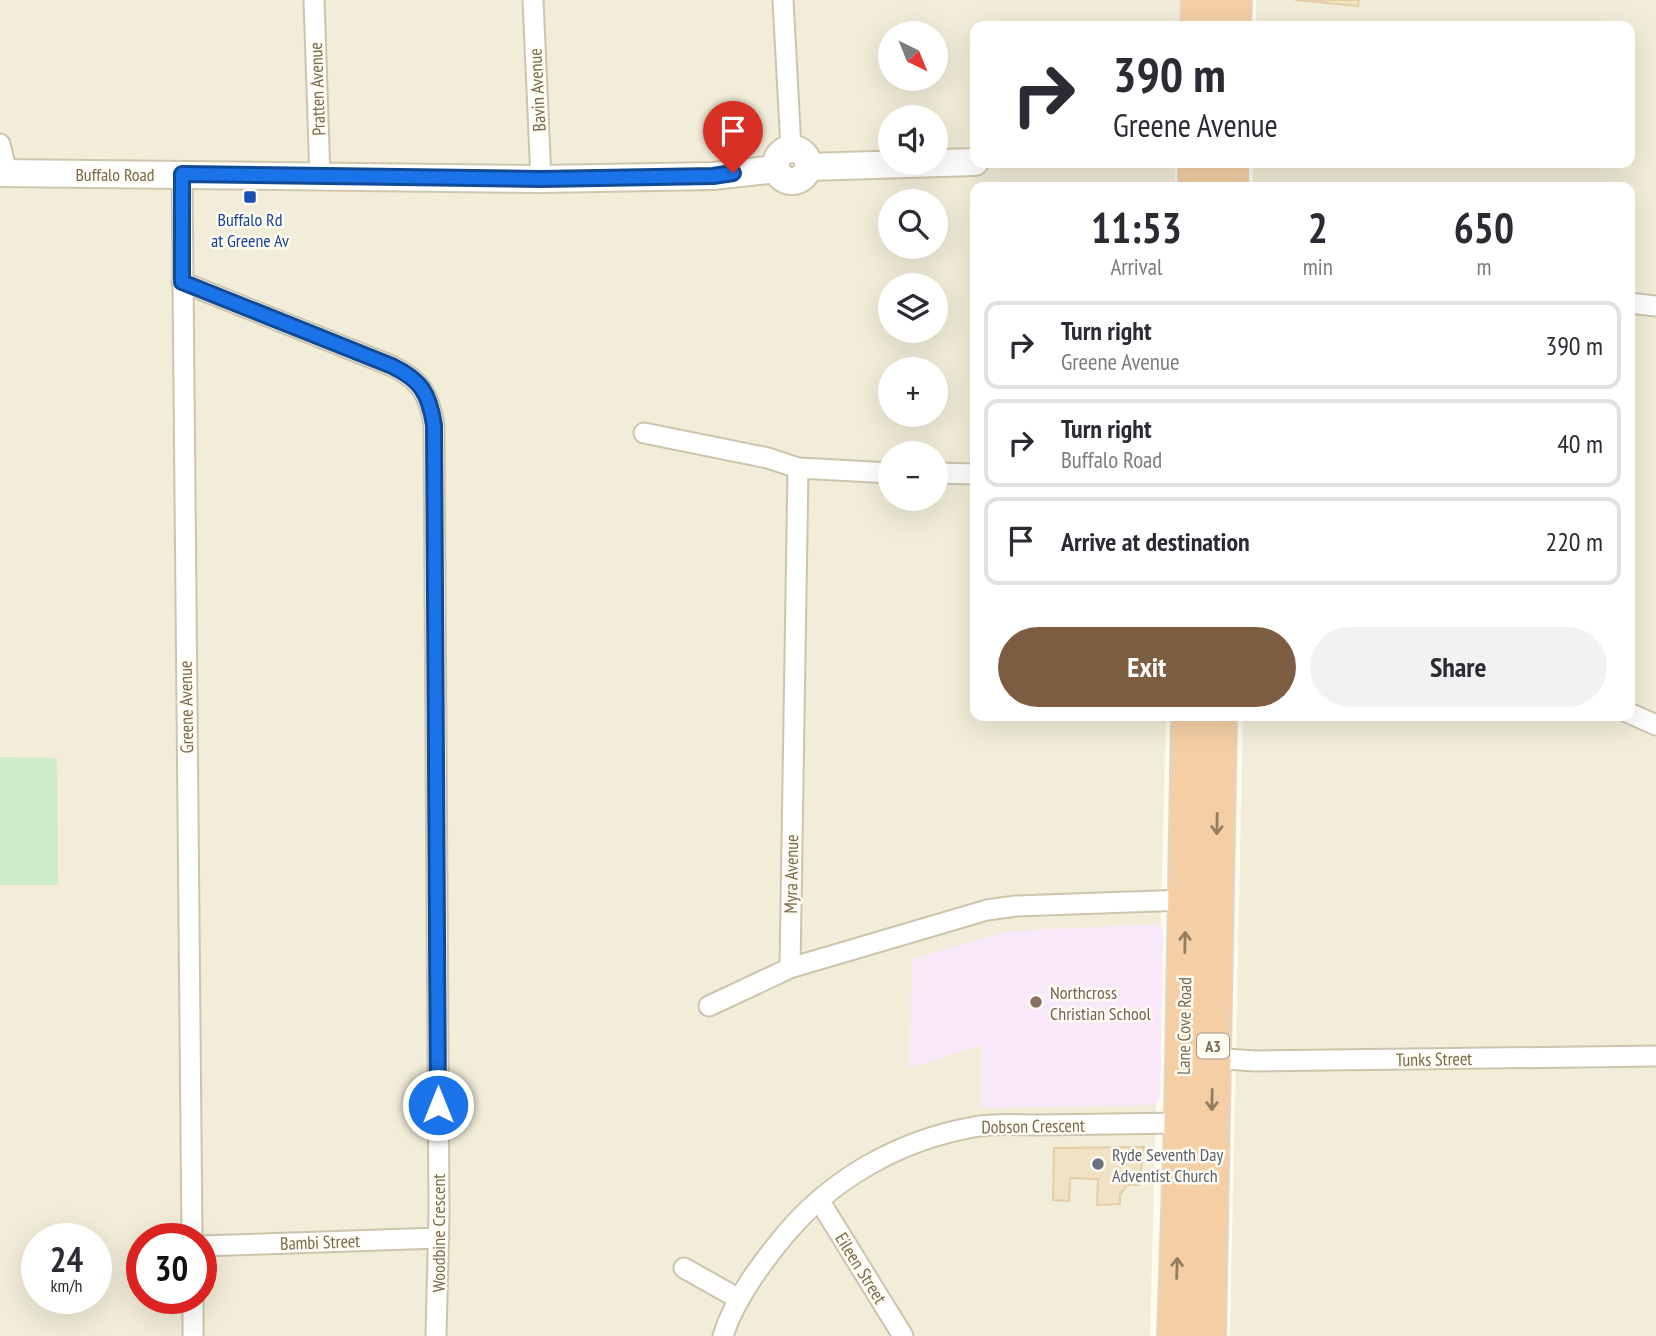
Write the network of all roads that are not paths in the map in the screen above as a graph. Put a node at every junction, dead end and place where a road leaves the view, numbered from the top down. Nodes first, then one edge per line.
1 (314, 0) edge
2 (533, 0) edge
3 (783, 0) edge
4 (1199, 0) edge
5 (1234, 0) edge
6 (1199, 21) edge
7 (1233, 21) edge
8 (0, 144) edge
9 (792, 162) junction
10 (970, 162) edge
11 (4, 173) edge
12 (182, 174) junction
13 (320, 178) junction
14 (541, 179) junction
15 (182, 282) junction
16 (1635, 304) edge
17 (1656, 306) edge
18 (644, 433) dead end
19 (798, 468) junction
20 (878, 472) edge
21 (948, 474) edge
22 (970, 474) edge
23 (1635, 716) edge
24 (1189, 721) edge
25 (1219, 721) edge
26 (1656, 725) edge
27 (1186, 900) junction
28 (790, 968) junction
29 (709, 1006) dead end
30 (1656, 1056) edge
31 (1212, 1058) junction
32 (1182, 1123) junction
33 (819, 1200) junction
34 (192, 1223) edge
35 (439, 1238) junction
36 (217, 1245) edge
37 (684, 1268) dead end
38 (739, 1299) junction
39 (193, 1314) edge
40 (193, 1336) edge
41 (436, 1336) edge
42 (723, 1336) edge
43 (903, 1336) edge
44 (1175, 1336) edge
45 (1208, 1336) edge

1 - 13 street, Pratten Avenue
2 - 14 street, Bavin Avenue
3 - 9 street
4 - 6 highway
5 - 7 highway
8 - 11 street
9 - 10 street, Buffalo Road
9 - 14 street, Buffalo Road
11 - 12 street, Buffalo Road
12 - 13 street, Buffalo Road
12 - 15 street, Greene Avenue
13 - 14 street, Buffalo Road
15 - 34 street, Greene Avenue
15 - 35 street, Woodbine Crescent
16 - 17 street
18 - 19 street
19 - 20 street
19 - 28 street, Myra Avenue
21 - 22 street
23 - 26 street
24 - 27 highway, Lane Cove Road / A3
25 -> 31 highway, Lane Cove Road / A3
27 - 28 street
32 -> 27 highway, Lane Cove Road / A3
28 - 29 street
30 - 31 street, Tunks Street
31 -> 45 highway, Lane Cove Road / A3
32 - 33 street, Dobson Crescent
44 -> 32 highway, Lane Cove Road / A3
33 - 38 street, Dobson Crescent
33 - 43 street, Eileen Street
35 - 36 street, Bambi Street
35 - 41 street, Woodbine Crescent
37 - 38 street
38 - 42 street, Dobson Crescent
39 - 40 street

